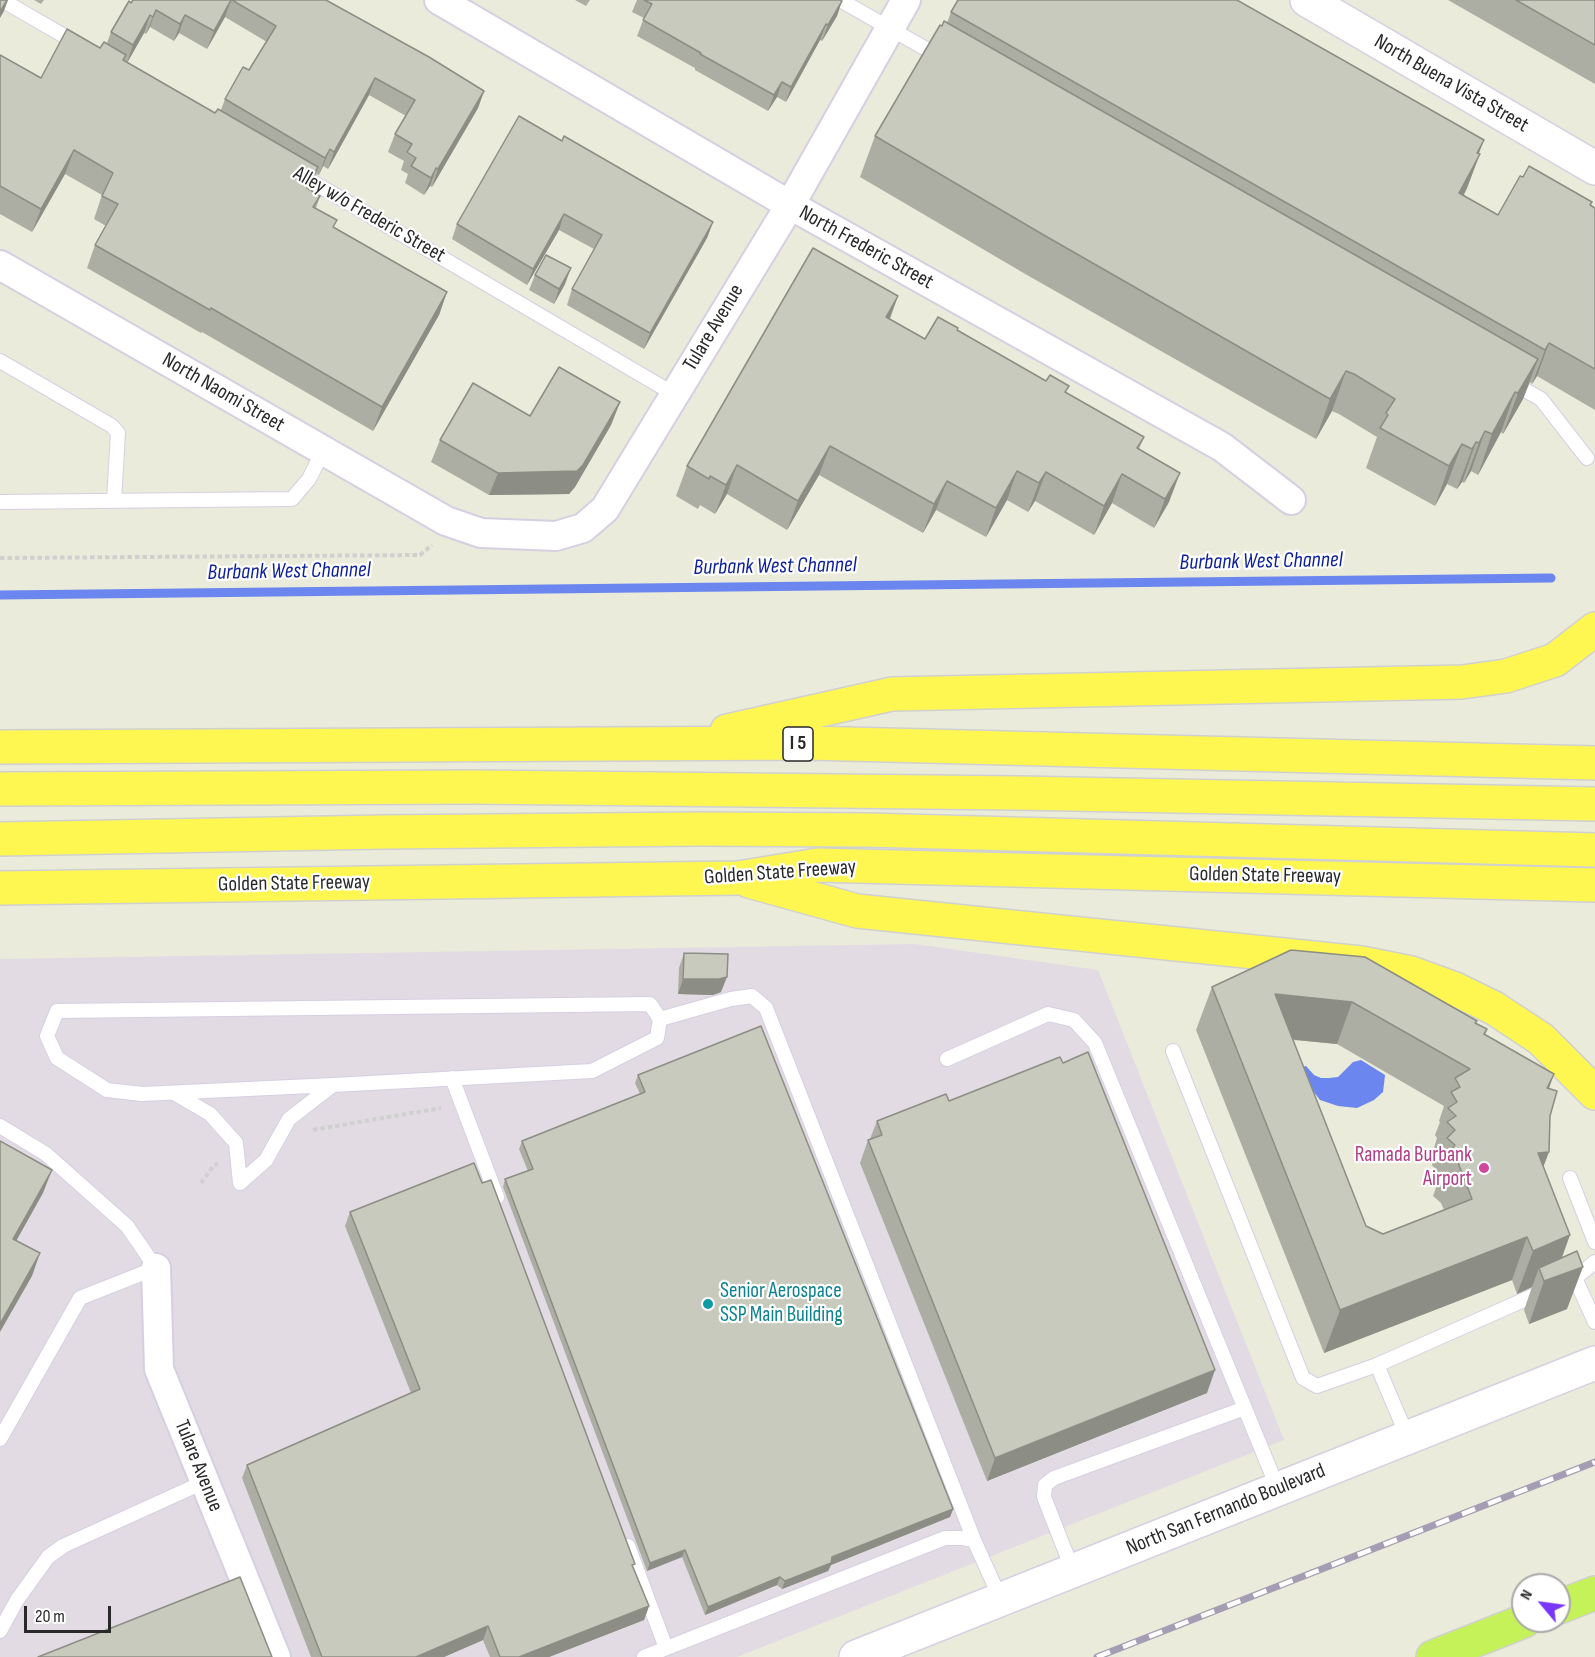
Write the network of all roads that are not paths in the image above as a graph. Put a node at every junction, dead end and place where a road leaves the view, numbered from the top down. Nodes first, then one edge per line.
1 (2, 0) edge
2 (439, 0) edge
3 (840, 0) edge
4 (906, 0) edge
5 (1307, 0) edge
6 (890, 29) junction
7 (84, 48) edge
8 (951, 64) edge
9 (1595, 168) edge
10 (291, 170) edge
11 (790, 205) junction
12 (0, 265) edge
13 (0, 361) edge
14 (1500, 376) edge
15 (674, 394) junction
16 (323, 451) junction
17 (1587, 458) dead end
18 (1291, 500) dead end
19 (114, 501) junction
20 (0, 502) edge
21 (446, 521) joint
22 (1595, 629) edge
23 (660, 745) junction
24 (0, 747) edge
25 (1595, 763) edge
26 (0, 789) edge
27 (1595, 804) edge
28 (0, 839) edge
29 (1595, 850) edge
30 (738, 878) junction
31 (1595, 885) edge
32 (0, 888) edge
33 (660, 1019) junction
34 (1173, 1051) dead end
35 (947, 1059) dead end
36 (452, 1078) junction
37 (333, 1086) junction
38 (174, 1093) junction
39 (1595, 1094) edge
40 (0, 1126) edge
41 (1570, 1178) dead end
42 (500, 1205) edge
43 (1595, 1242) edge
44 (1595, 1262) edge
45 (156, 1268) junction
46 (1564, 1282) junction
47 (1595, 1322) edge
48 (1595, 1363) edge
49 (1377, 1365) junction
50 (1245, 1408) junction
51 (1408, 1438) junction
52 (0, 1439) edge
53 (204, 1482) junction
54 (1278, 1489) junction
55 (621, 1528) edge
56 (974, 1540) junction
57 (1073, 1571) junction
58 (1595, 1593) edge
59 (1001, 1599) junction
60 (1571, 1602) edge
61 (1511, 1626) edge
62 (0, 1631) edge
63 (666, 1648) junction
64 (276, 1657) edge
65 (644, 1657) edge
66 (856, 1657) edge
67 (1433, 1657) edge

1 - 7 lane
2 - 11 street, North Frederic Street
3 - 6 lane
4 - 6 street, Tulare Avenue
5 - 9 street, North Buena Vista Street
6 - 8 lane
6 - 11 street, Tulare Avenue
10 - 15 lane, Alley w/o Frederic Street
11 - 15 street, Tulare Avenue
11 - 18 street, North Frederic Street
12 - 16 street, North Naomi Street
13 - 19 lane
14 - 17 lane
15 - 21 street, Tulare Avenue
16 - 19 lane
16 - 21 street, North Naomi Street
19 - 20 lane
22 - 23 highway
23 - 24 highway, I 5
23 - 25 highway, I 5
26 - 27 highway
28 - 29 highway
30 - 31 highway, Golden State Freeway
30 - 32 highway, Golden State Freeway
30 - 39 highway
33 - 36 lane
33 - 38 lane
33 - 56 lane
34 - 49 lane
35 - 50 lane
36 - 37 lane
36 - 42 lane
37 - 38 lane
37 - 38 lane
40 - 45 lane
41 - 43 lane
44 - 46 lane
45 - 52 lane
45 - 53 street, Tulare Avenue
46 - 47 lane
46 - 49 lane
48 - 51 street, North San Fernando Boulevard
49 - 51 lane
50 - 54 lane
50 - 57 lane
51 - 54 street, North San Fernando Boulevard
53 - 62 lane
53 - 64 street, Tulare Avenue
54 - 57 street, North San Fernando Boulevard
55 - 63 lane
56 - 59 lane
56 - 63 lane
57 - 59 street, North San Fernando Boulevard
58 - 60 main road
59 - 66 street, North San Fernando Boulevard
61 - 67 main road
63 - 65 lane

